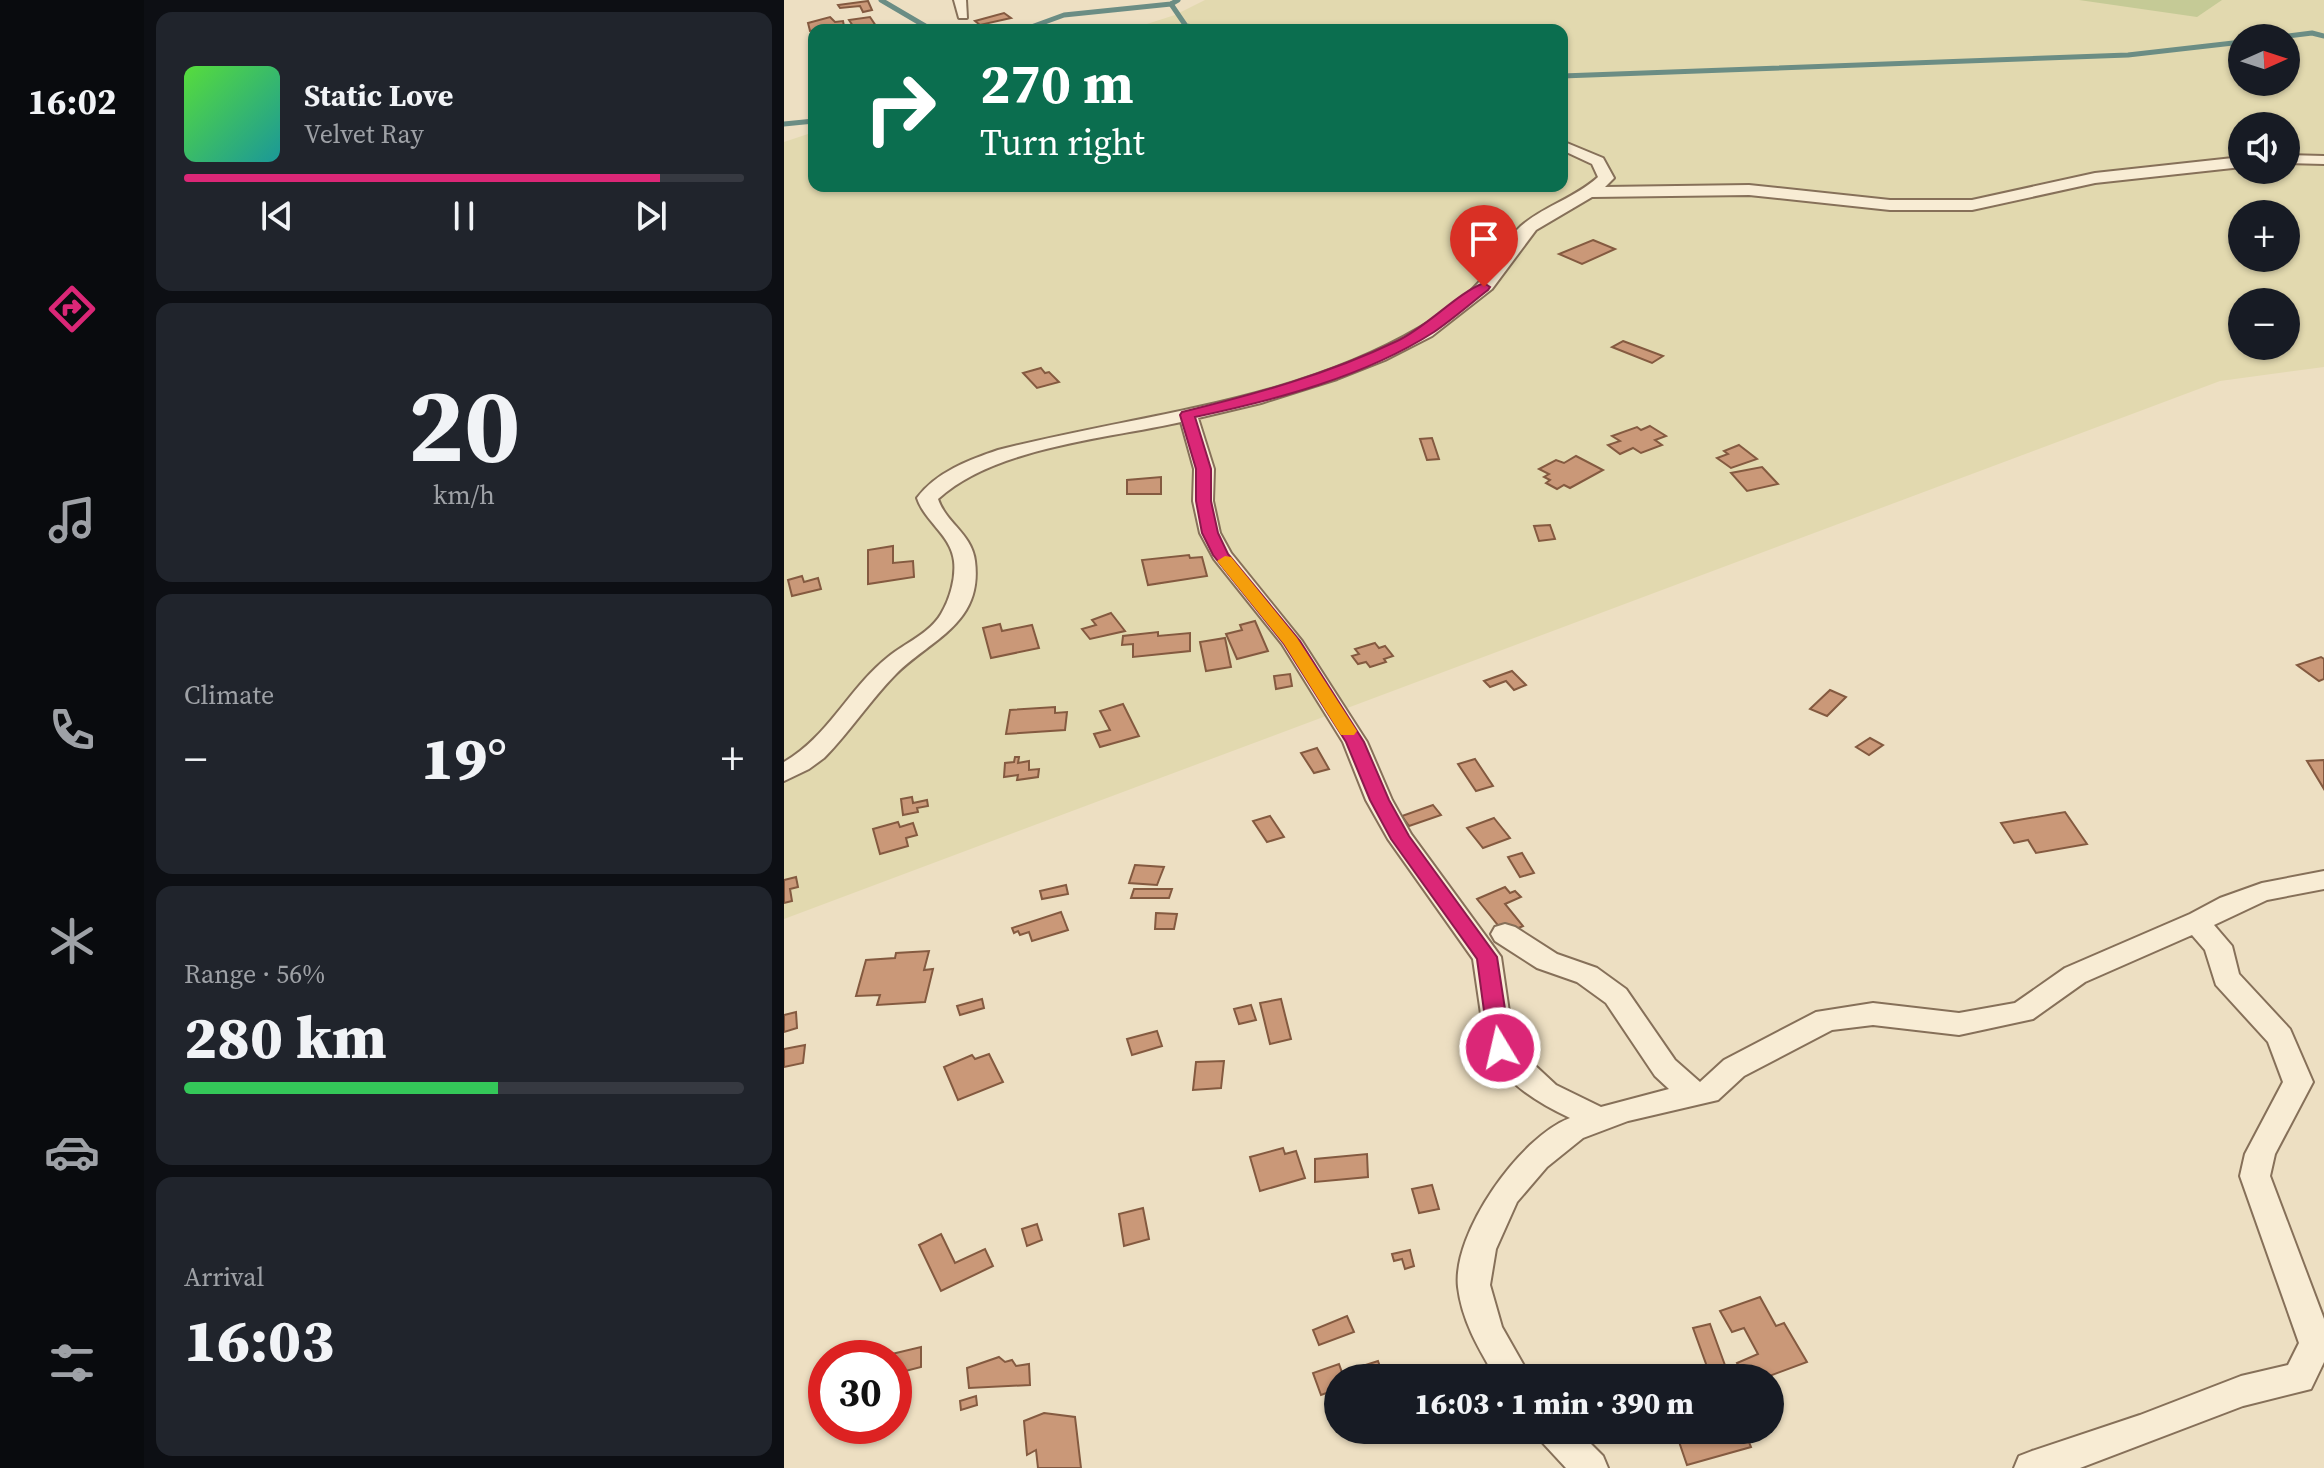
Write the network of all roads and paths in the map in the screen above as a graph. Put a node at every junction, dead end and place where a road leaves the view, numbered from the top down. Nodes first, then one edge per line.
1 (960, 0) edge
2 (963, 15) dead end
3 (1568, 148) edge
4 (2300, 159) edge
5 (2324, 160) edge
6 (2228, 164) edge
7 (1592, 192) junction
8 (1187, 415) junction
9 (784, 773) edge
10 (2324, 880) edge
11 (2196, 923) junction
12 (1505, 934) dead end
13 (1695, 1095) junction
14 (1598, 1119) junction
15 (1506, 1364) edge
16 (1567, 1444) edge
17 (1590, 1468) edge
18 (2032, 1468) edge

1 - 2 street
3 - 7 street
4 - 5 street
6 - 7 street
7 - 8 street
8 - 9 street
8 - 14 street
10 - 11 street
11 - 13 street
11 - 18 street
12 - 13 street
13 - 14 street
14 - 15 street
16 - 17 street

